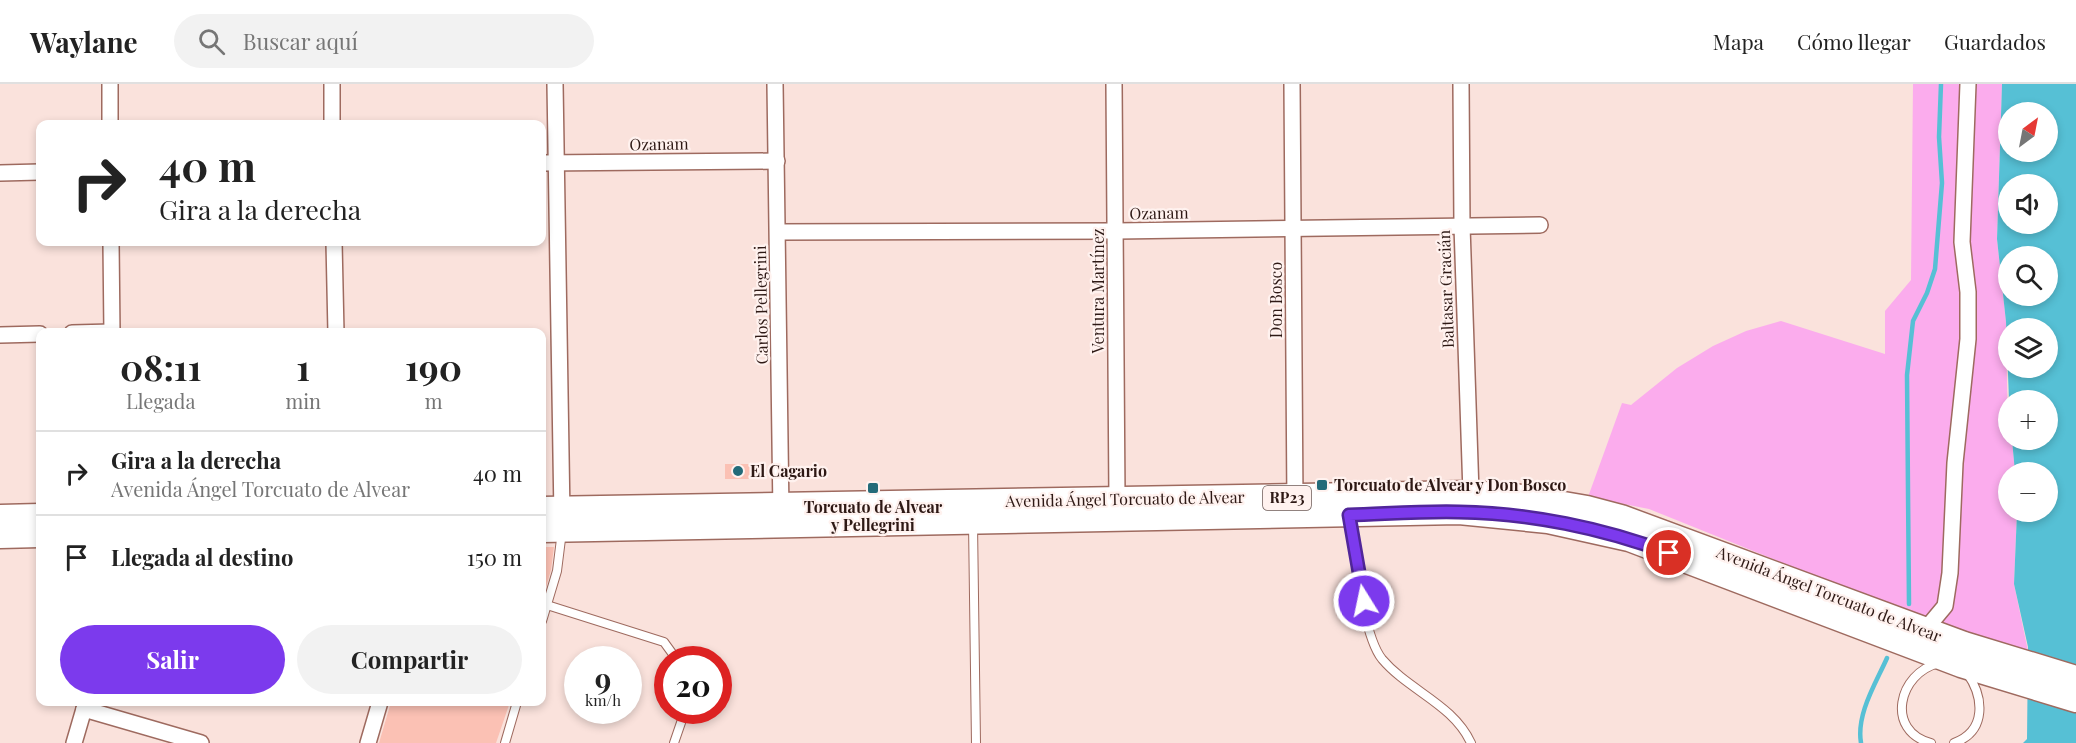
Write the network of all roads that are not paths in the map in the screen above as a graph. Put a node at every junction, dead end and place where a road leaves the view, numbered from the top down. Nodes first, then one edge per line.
1 (110, 84) edge
2 (332, 84) edge
3 (555, 84) edge
4 (776, 84) edge
5 (1114, 84) edge
6 (1292, 84) edge
7 (1461, 84) edge
8 (1968, 84) edge
9 (110, 120) edge
10 (332, 120) edge
11 (777, 161) junction
12 (548, 163) edge
13 (36, 172) edge
14 (0, 173) edge
15 (1540, 225) dead end
16 (1462, 226) junction
17 (1294, 228) junction
18 (1117, 231) junction
19 (778, 232) junction
20 (111, 246) edge
21 (334, 246) edge
22 (112, 328) edge
23 (336, 328) edge
24 (36, 334) edge
25 (0, 335) edge
26 (1471, 493) junction
27 (1117, 499) junction
28 (1295, 507) junction
29 (781, 514) junction
30 (1349, 515) junction
31 (36, 516) edge
32 (0, 517) edge
33 (552, 519) edge
34 (973, 522) junction
35 (36, 535) edge
36 (0, 536) edge
37 (547, 605) junction
38 (546, 608) edge
39 (1925, 630) junction
40 (667, 646) edge
41 (1955, 663) junction
42 (2006, 668) junction
43 (2076, 678) edge
44 (2076, 700) edge
45 (86, 706) edge
46 (89, 706) edge
47 (379, 706) edge
48 (516, 706) edge
49 (681, 724) edge
50 (74, 743) edge
51 (201, 743) edge
52 (368, 743) edge
53 (505, 743) edge
54 (674, 743) edge
55 (976, 743) edge
56 (1472, 743) edge
57 (1931, 743) edge
58 (1954, 743) edge

1 - 9 street
2 - 10 street
3 - 12 street
4 - 11 street, Carlos Pellegrini
5 - 18 street, Ventura Martínez
6 - 17 street, Don Bosco
7 - 16 street, Baltasar Gracián
8 - 39 street
11 - 12 street, Ozanam
11 - 19 street, Carlos Pellegrini
12 - 33 street
13 - 14 street
15 - 16 street, Ozanam
16 - 17 street, Ozanam
16 - 26 street, Baltasar Gracián
17 - 18 street, Ozanam
17 - 28 street, Don Bosco
18 - 19 street, Ozanam
18 - 27 street, Ventura Martínez
19 - 29 street, Carlos Pellegrini
20 - 22 street
21 - 23 street
24 - 25 street
26 - 28 main road, Avenida Ángel Torcuato de Alvear / RP23
26 - 39 main road, Avenida Ángel Torcuato de Alvear / RP23
27 - 28 main road, Avenida Ángel Torcuato de Alvear / RP23
27 - 29 main road, Avenida Ángel Torcuato de Alvear / RP23
28 - 30 main road, Avenida Ángel Torcuato de Alvear / RP23
28 - 34 main road, Avenida Ángel Torcuato de Alvear / RP23
29 - 33 main road, Avenida Ángel Torcuato de Alvear / RP23
29 - 34 main road, Avenida Ángel Torcuato de Alvear / RP23
30 - 41 main road, Avenida Ángel Torcuato de Alvear / RP23
30 - 56 lane
31 - 32 main road
33 - 37 lane
34 - 55 lane
35 - 36 main road
37 - 38 lane
37 - 40 lane
39 - 42 main road, Avenida Ángel Torcuato de Alvear / RP23
41 - 42 main road, Avenida Ángel Torcuato de Alvear / RP23
41 - 57 lane
41 - 58 lane
42 - 43 main road, RP23
42 - 44 main road, RP23
45 - 50 street
46 - 51 street
47 - 52 street
48 - 53 lane
49 - 54 lane

